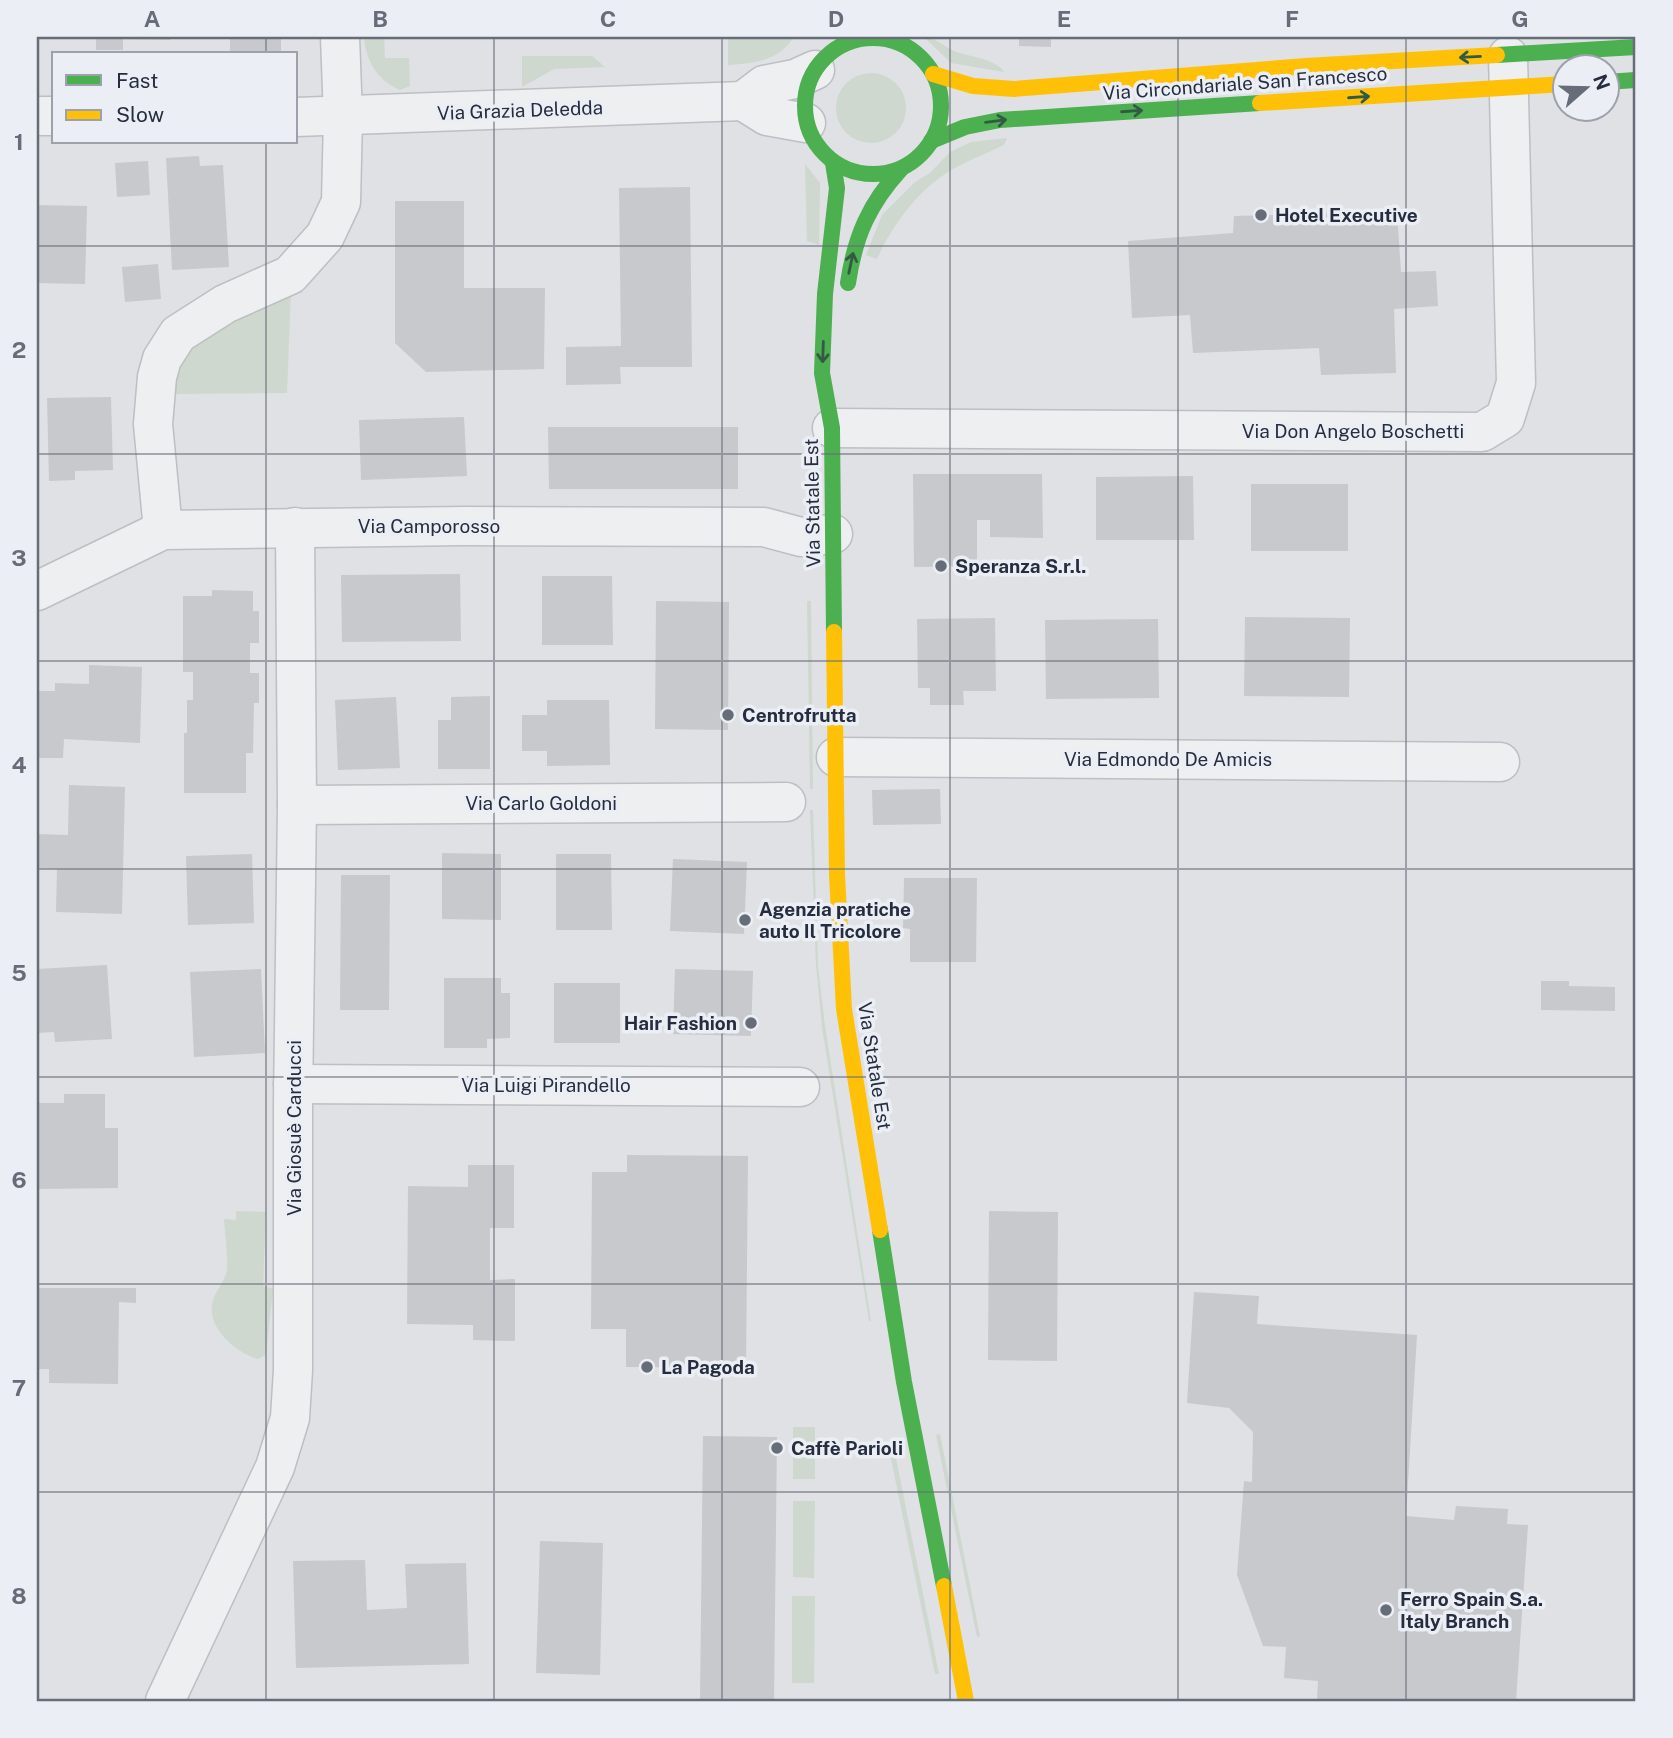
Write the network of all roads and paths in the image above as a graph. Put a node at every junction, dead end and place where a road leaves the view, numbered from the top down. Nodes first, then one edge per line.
1 (340, 37) edge
2 (893, 39) edge
3 (1636, 47) edge
4 (827, 52) edge
5 (1508, 71) junction
6 (933, 74) junction
7 (1550, 81) edge
8 (743, 101) junction
9 (298, 117) edge
10 (343, 117) junction
11 (806, 122) junction
12 (932, 141) junction
13 (834, 163) junction
14 (901, 169) junction
15 (846, 297) dead end
16 (840, 387) dead end
17 (832, 428) junction
18 (295, 527) junction
19 (163, 530) junction
20 (833, 534) junction
21 (37, 591) edge
22 (836, 757) junction
23 (1500, 762) dead end
24 (786, 802) dead end
25 (297, 805) junction
26 (293, 1084) junction
27 (800, 1087) dead end
28 (165, 1701) edge
29 (966, 1701) edge

1 - 10 street
2 - 4 street
2 - 6 street
3 - 5 street, Via Circondariale San Francesco
4 - 8 street, Via Grazia Deledda
4 - 11 street
5 -> 6 street, Via Circondariale San Francesco
5 - 7 street, Via Circondariale San Francesco
12 -> 5 street, Via Circondariale San Francesco
5 - 17 street, Via Don Angelo Boschetti
6 - 12 street
8 - 10 street, Via Grazia Deledda
8 - 11 street
9 - 10 street, Via Grazia Deledda
10 - 19 street
11 - 13 street
12 - 14 street
13 - 14 street
13 -> 17 street, Via Statale Est
15 -> 14 street
16 - 17 street, Via Statale Est
17 - 20 street, Via Statale Est
18 - 19 street, Via Camporosso
18 - 20 street, Via Camporosso
18 - 25 street, Via Giosuè Carducci
19 - 21 street, Via Camporosso
20 - 22 street, Via Statale Est
22 - 23 street, Via Edmondo De Amicis
22 - 29 street, Via Statale Est
24 - 25 street, Via Carlo Goldoni
25 - 26 street, Via Giosuè Carducci
26 - 27 street, Via Luigi Pirandello
26 - 28 street, Via Giosuè Carducci

